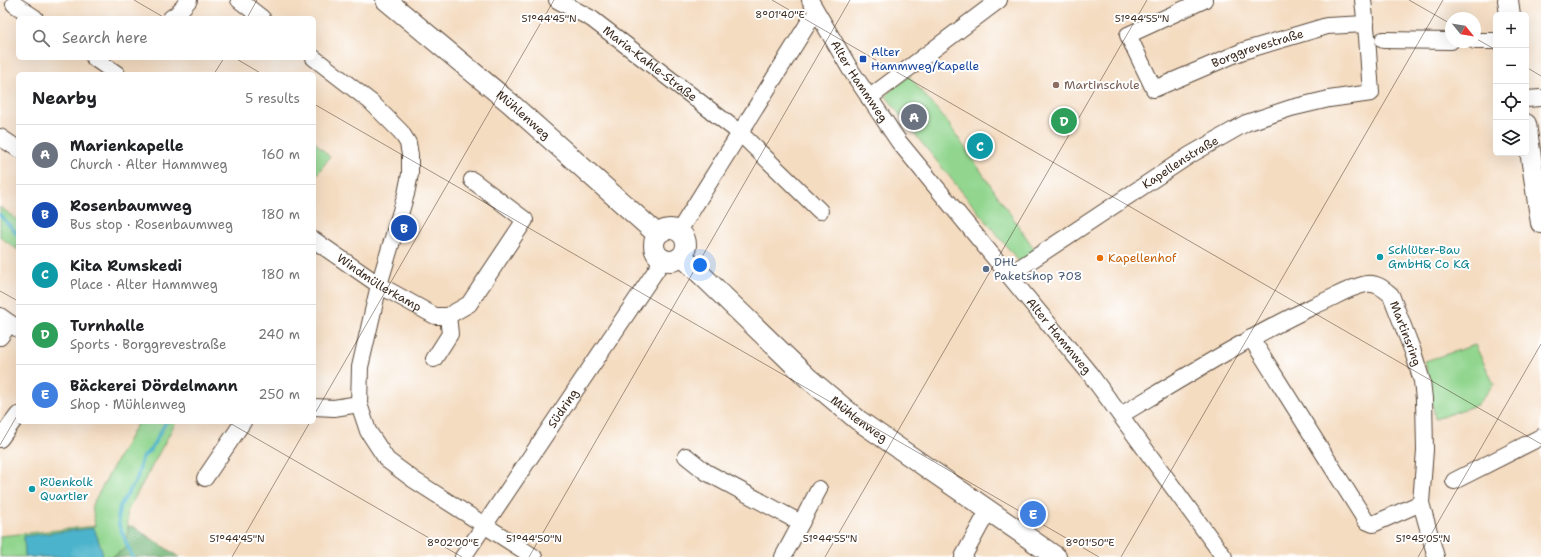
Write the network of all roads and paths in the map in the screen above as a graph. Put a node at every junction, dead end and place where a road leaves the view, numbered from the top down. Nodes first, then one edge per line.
1 (189, 0) edge
2 (238, 0) edge
3 (386, 0) edge
4 (556, 0) edge
5 (810, 0) edge
6 (999, 0) edge
7 (1204, 0) edge
8 (1363, 0) edge
9 (1508, 0) edge
10 (14, 4) dead end
11 (1510, 12) edge
12 (818, 15) junction
13 (32, 16) edge
14 (174, 16) edge
15 (259, 16) edge
16 (1366, 24) junction
17 (1383, 40) dead end
18 (1445, 41) edge
19 (1481, 41) edge
20 (1493, 41) edge
21 (316, 60) edge
22 (101, 64) edge
23 (114, 72) edge
24 (869, 98) junction
25 (1541, 98) edge
26 (1529, 99) edge
27 (740, 132) junction
28 (0, 137) edge
29 (1529, 144) edge
30 (16, 148) edge
31 (472, 180) dead end
32 (820, 211) dead end
33 (1541, 223) edge
34 (679, 231) junction
35 (657, 234) junction
36 (316, 241) edge
37 (672, 258) junction
38 (1009, 275) junction
39 (380, 285) junction
40 (448, 316) junction
41 (9, 323) edge
42 (0, 337) edge
43 (1251, 338) junction
44 (434, 359) dead end
45 (359, 404) junction
46 (316, 407) edge
47 (1121, 415) junction
48 (16, 418) edge
49 (242, 424) edge
50 (1541, 437) edge
51 (0, 439) edge
52 (686, 456) dead end
53 (205, 478) dead end
54 (1454, 481) dead end
55 (819, 489) dead end
56 (1421, 503) junction
57 (988, 511) junction
58 (801, 523) junction
59 (484, 525) junction
60 (462, 557) edge
61 (534, 557) edge
62 (783, 557) edge
63 (963, 557) edge
64 (1056, 557) edge
65 (1224, 557) edge
66 (1436, 557) edge

1 - 14 street
2 - 15 street
3 - 35 main road, Mühlenweg
4 - 27 street, Maria-Kahle-Straße
5 - 12 street, Alter Hammweg
6 - 24 street
7 - 16 street, Borggrevestraße
8 - 16 street
9 - 11 main road
10 - 13 street
12 - 24 street, Alter Hammweg
12 - 27 street
16 - 38 street, Kapellenstraße
17 - 18 street
19 - 20 street
21 - 39 street
22 - 23 street
24 - 38 street, Alter Hammweg
25 - 26 street
27 - 32 street, Maria-Kahle-Straße
27 - 34 street
28 - 30 street
29 - 33 main road
31 - 40 street
34 - 35 main road
34 - 37 main road
35 - 37 main road, Mühlenweg
36 - 39 street, Windmüllerkamp
37 - 57 main road, Mühlenweg
37 - 59 street, Südring
38 - 47 street, Alter Hammweg
39 - 40 street, Windmüllerkamp
39 - 45 street
40 - 44 street
41 - 42 street
43 - 47 street, Martinsring
43 - 56 street
43 - 56 street, Martinsring
45 - 46 street
45 - 59 street
47 - 65 street, Alter Hammweg
48 - 51 street
49 - 53 street
50 - 54 street
52 - 58 street
55 - 58 street
56 - 66 street, Martinsring
57 - 63 street
57 - 64 main road, Mühlenweg
58 - 62 street
59 - 60 street, Südring
59 - 61 street

